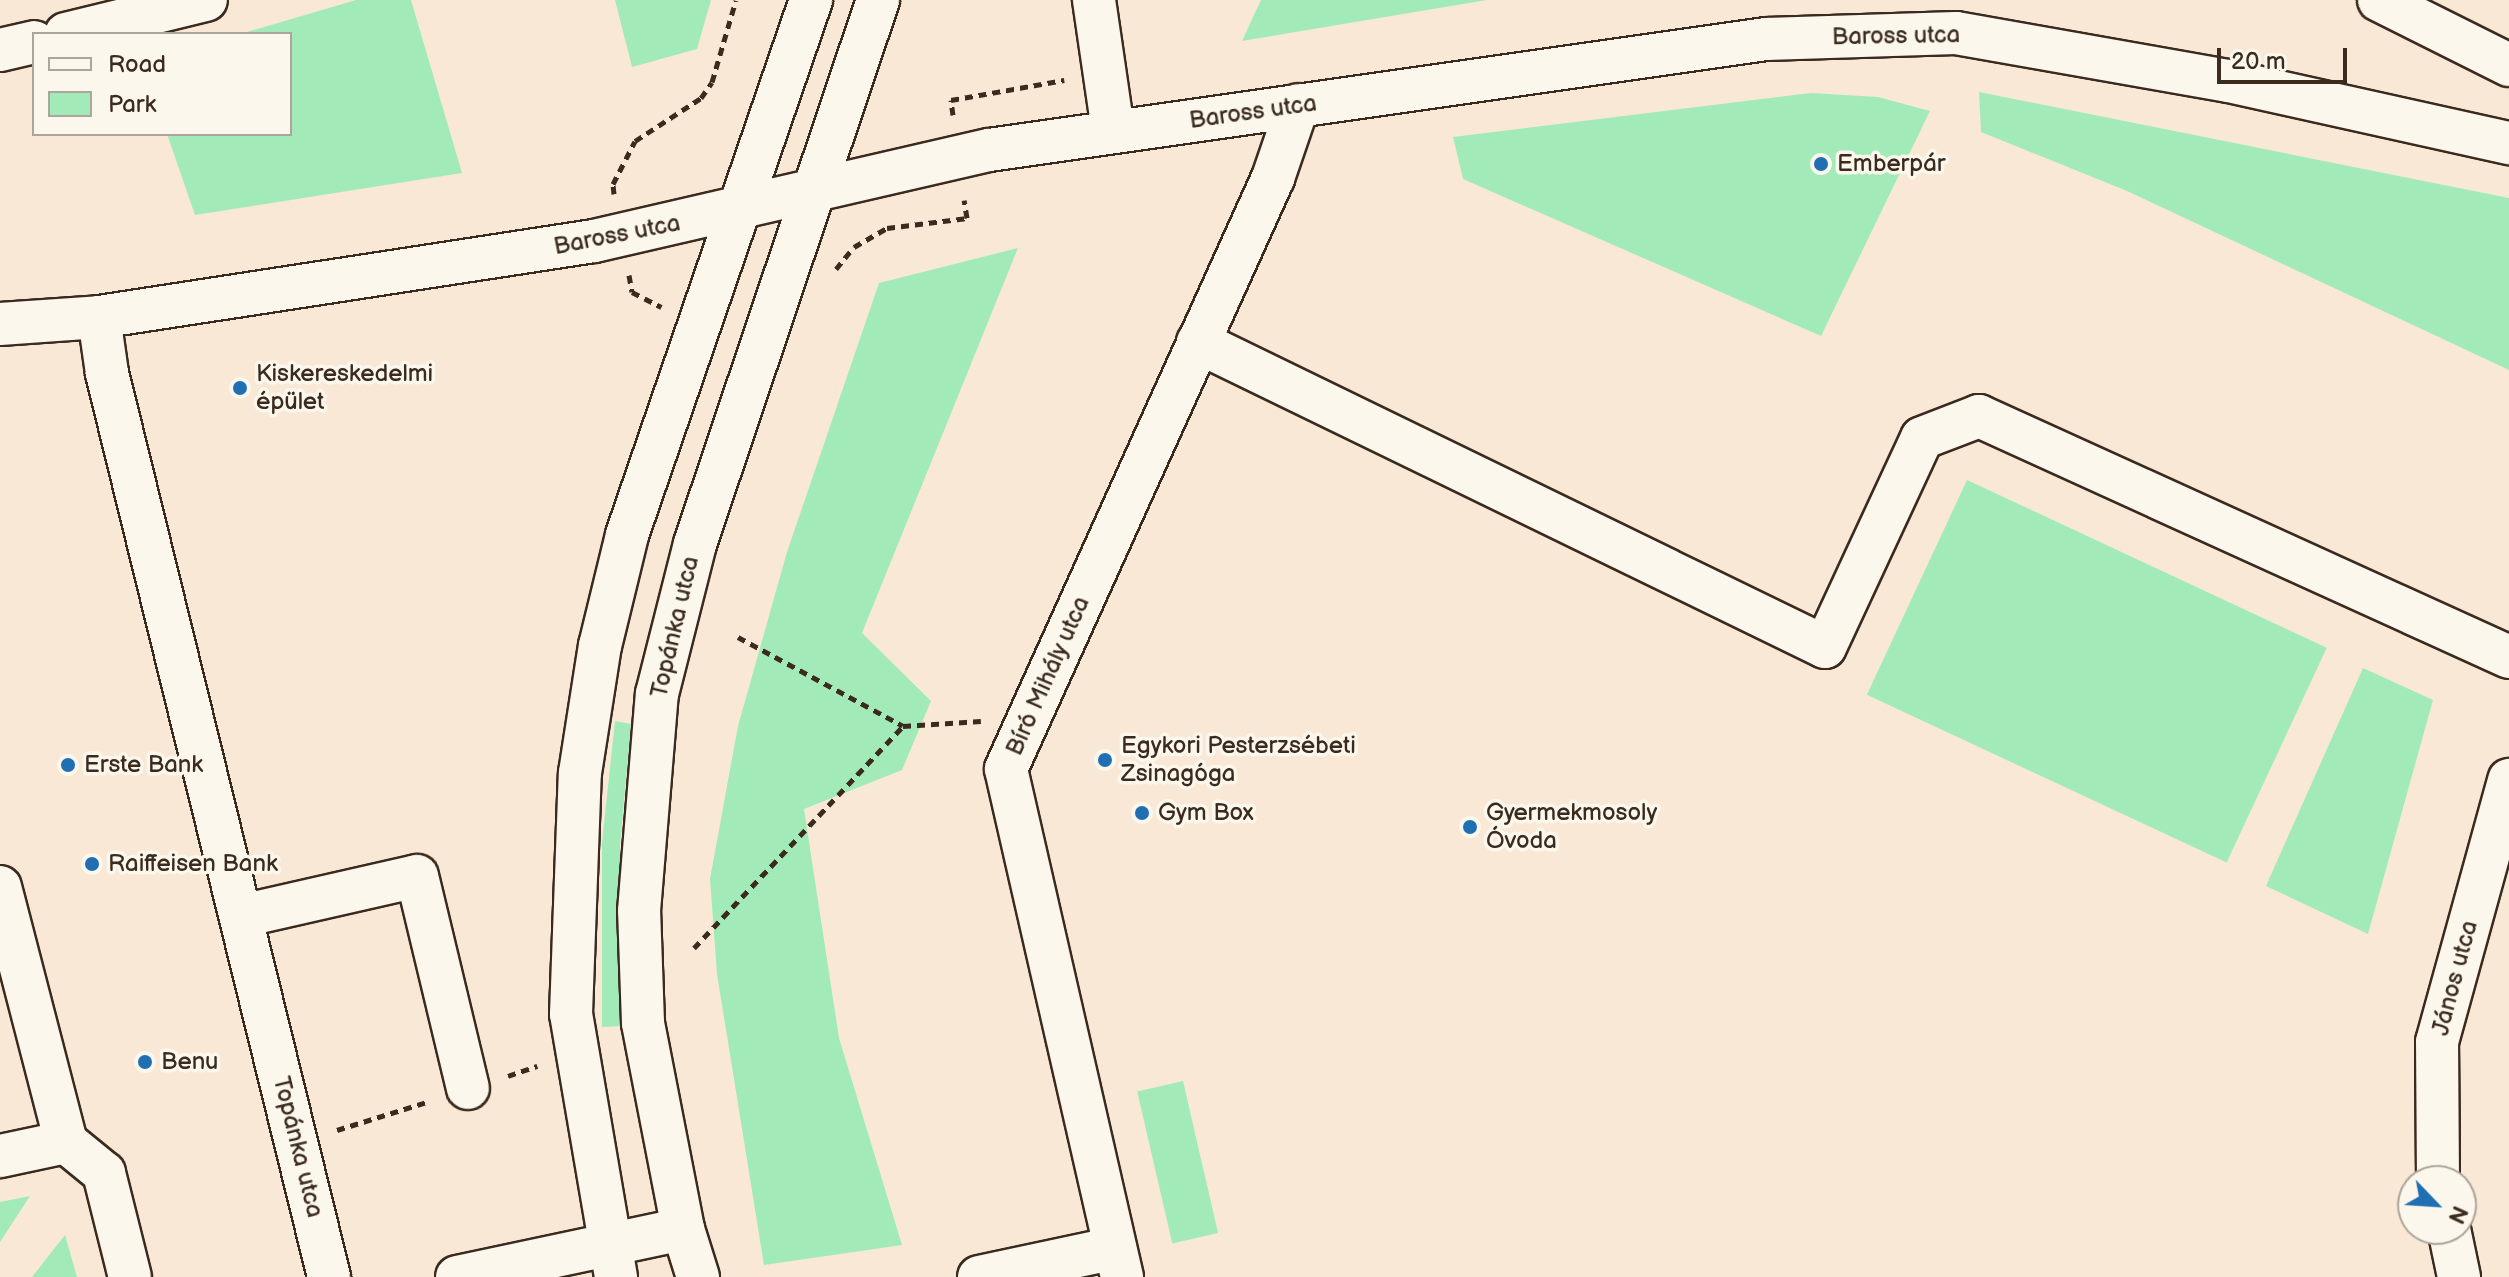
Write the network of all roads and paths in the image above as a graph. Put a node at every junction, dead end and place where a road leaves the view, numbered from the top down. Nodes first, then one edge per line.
1 (206, 0) edge
2 (736, 0) edge
3 (811, 0) edge
4 (878, 0) edge
5 (1094, 0) edge
6 (2379, 0) edge
7 (1963, 16) edge
8 (74, 32) edge
9 (32, 42) edge
10 (0, 50) edge
11 (2509, 65) edge
12 (1073, 78) dead end
13 (951, 100) dead end
14 (1298, 105) junction
15 (1113, 131) junction
16 (2509, 143) edge
17 (626, 158) dead end
18 (810, 191) junction
19 (737, 211) junction
20 (967, 218) dead end
21 (834, 271) dead end
22 (99, 317) junction
23 (0, 324) edge
24 (1198, 342) junction
25 (738, 637) dead end
26 (2509, 657) edge
27 (1029, 718) junction
28 (903, 726) junction
29 (2509, 780) edge
30 (0, 887) edge
31 (241, 916) junction
32 (694, 948) dead end
33 (468, 1088) dead end
34 (66, 1142) junction
35 (0, 1156) edge
36 (2438, 1165) edge
37 (683, 1229) junction
38 (2452, 1245) edge
39 (612, 1262) edge
40 (1118, 1262) edge
41 (130, 1277) edge
42 (329, 1277) edge
43 (457, 1277) edge
44 (698, 1277) edge
45 (979, 1277) edge
46 (2459, 1277) edge

1 - 8 street
2 - 17 path
3 - 19 street
4 - 18 street, Topánka utca
5 - 15 street
6 - 11 street
7 - 14 street, Baross utca
7 - 16 street, Baross utca
9 - 10 street
12 - 13 path
14 - 15 street, Baross utca
14 - 24 street, Bíró Mihály utca
15 - 18 street, Baross utca
18 - 19 street, Baross utca
18 - 37 street, Topánka utca
19 - 22 street, Baross utca
19 - 39 street
20 - 21 path
22 - 23 street, Baross utca
22 - 31 street, Topánka utca
24 - 26 street
24 - 27 street, Bíró Mihály utca
25 - 28 path
27 - 28 path
27 - 40 street, Bíró Mihály utca
28 - 32 path
29 - 36 street, János utca
30 - 34 street
31 - 33 street
31 - 42 street, Topánka utca
34 - 35 street
34 - 41 street
37 - 39 street
37 - 44 street, Topánka utca
38 - 46 street
39 - 43 street
40 - 45 street

